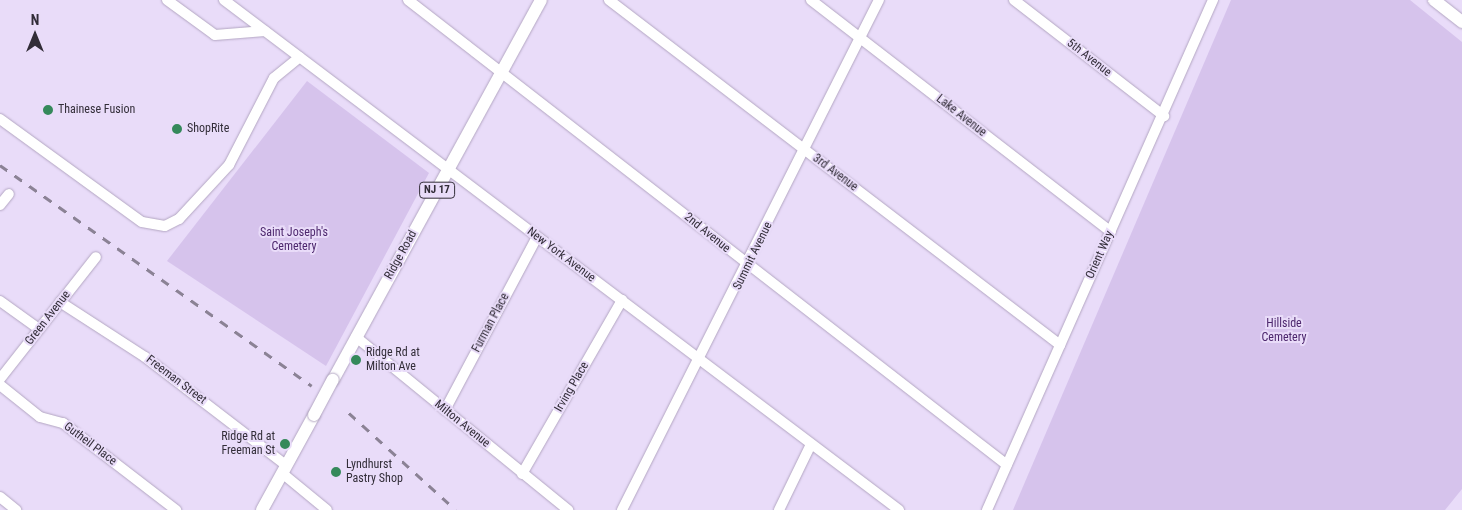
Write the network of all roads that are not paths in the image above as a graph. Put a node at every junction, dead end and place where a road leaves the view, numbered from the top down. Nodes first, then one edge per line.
1 (167, 0) edge
2 (224, 0) edge
3 (408, 0) edge
4 (541, 0) edge
5 (609, 0) edge
6 (811, 0) edge
7 (879, 0) edge
8 (1014, 0) edge
9 (1212, 0) edge
10 (1434, 0) edge
11 (1462, 22) edge
12 (265, 31) junction
13 (861, 38) junction
14 (300, 57) junction
15 (503, 72) junction
16 (1164, 116) junction
17 (0, 119) edge
18 (806, 150) junction
19 (448, 169) junction
20 (9, 194) dead end
21 (0, 205) edge
22 (1111, 232) junction
23 (537, 236) junction
24 (96, 256) dead end
25 (748, 266) junction
26 (622, 300) junction
27 (0, 302) edge
28 (60, 302) junction
29 (39, 330) junction
30 (356, 337) junction
31 (1060, 345) junction
32 (701, 361) junction
33 (0, 379) edge
34 (0, 385) edge
35 (445, 410) junction
36 (811, 444) junction
37 (1007, 466) junction
38 (284, 469) junction
39 (522, 474) junction
40 (0, 498) edge
41 (16, 510) edge
42 (176, 510) edge
43 (262, 510) edge
44 (327, 510) edge
45 (568, 510) edge
46 (622, 510) edge
47 (779, 510) edge
48 (899, 510) edge
49 (987, 510) edge

1 - 12 street
2 - 12 street, New York Avenue
3 - 15 street, 2nd Avenue
4 - 15 main road, Ridge Road / NJ 17
5 - 18 street, 3rd Avenue
6 - 13 street, Lake Avenue
7 - 13 street, Summit Avenue
8 - 16 street, 5th Avenue
9 - 16 street, Orient Way
10 - 11 main road
12 - 14 street, New York Avenue
13 - 18 street, Summit Avenue
13 - 22 street, Lake Avenue
14 - 17 street
14 - 19 street, New York Avenue
15 - 19 main road, Ridge Road / NJ 17
15 - 25 street, 2nd Avenue
16 - 22 street, Orient Way
18 - 25 street, Summit Avenue
18 - 31 street, 3rd Avenue
19 - 23 street, New York Avenue
19 - 30 main road, Ridge Road / NJ 17
20 - 21 street
22 - 31 street, Orient Way
23 - 26 street, New York Avenue
23 - 35 street, Furman Place
24 - 28 street, Green Avenue
25 - 32 street, Summit Avenue
25 - 37 street, 2nd Avenue
26 - 32 street, New York Avenue
26 - 39 street, Irving Place
27 - 29 street
28 - 29 street, Green Avenue
28 - 38 street, Freeman Street
29 - 33 street, Green Avenue
30 - 35 street, Milton Avenue
30 - 38 main road, Ridge Road / NJ 17, bridge
31 - 37 street, Orient Way
32 - 36 street, New York Avenue
32 - 46 street, Summit Avenue
34 - 42 street, Gutheil Place
35 - 39 street, Milton Avenue
36 - 47 street
36 - 48 street, New York Avenue
37 - 49 street, Orient Way
38 - 43 main road, Ridge Road / NJ 17
38 - 44 street, Freeman Street
39 - 45 street, Milton Avenue
40 - 41 street

